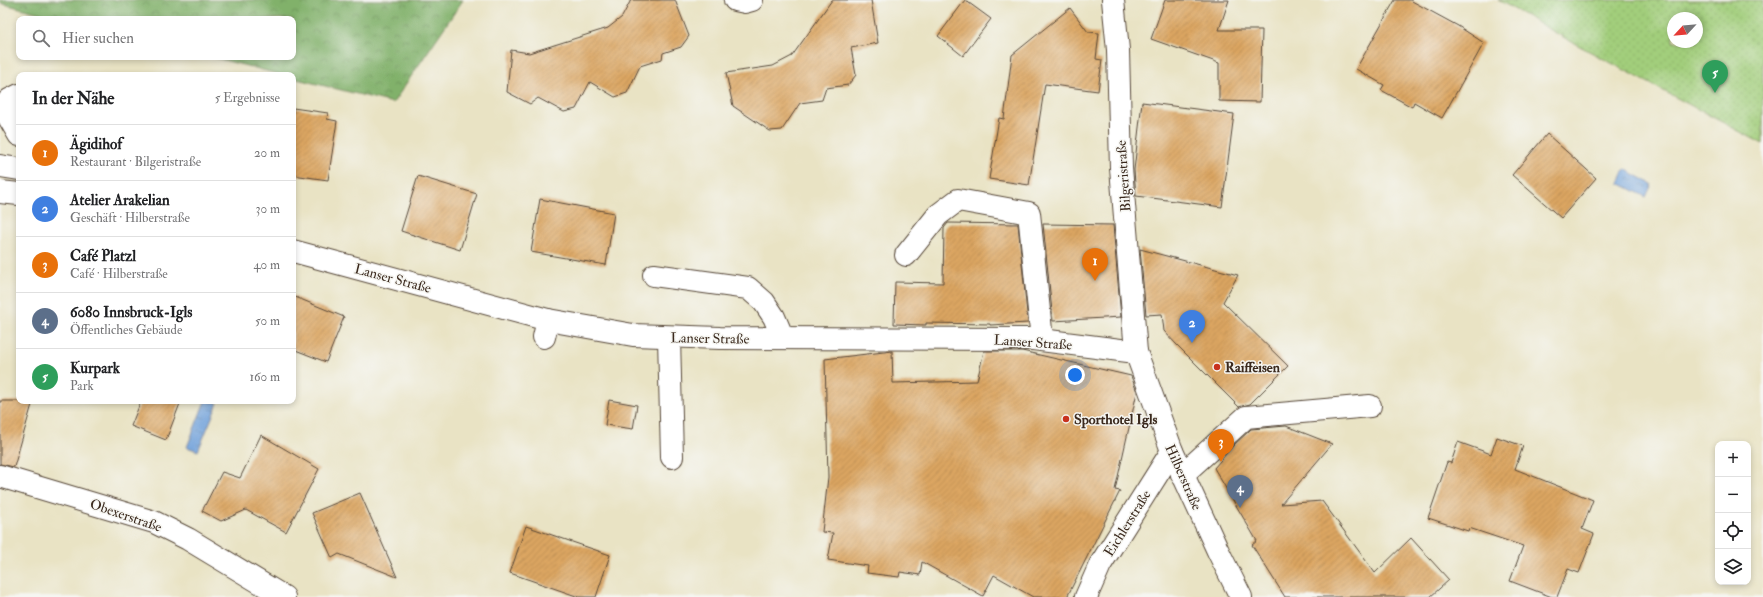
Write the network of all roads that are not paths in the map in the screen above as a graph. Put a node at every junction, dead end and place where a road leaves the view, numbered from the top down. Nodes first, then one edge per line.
1 (735, 0) edge
2 (752, 0) edge
3 (1113, 0) edge
4 (16, 96) edge
5 (16, 130) edge
6 (0, 166) edge
7 (16, 168) edge
8 (0, 192) edge
9 (16, 194) edge
10 (296, 252) edge
11 (906, 255) dead end
12 (654, 275) dead end
13 (669, 337) junction
14 (783, 338) junction
15 (1042, 340) junction
16 (1136, 352) junction
17 (1370, 406) dead end
18 (1172, 451) junction
19 (672, 457) dead end
20 (1182, 475) junction
21 (0, 476) edge
22 (284, 597) edge
23 (1086, 597) edge
24 (1241, 597) edge

1 - 2 main road
3 - 16 main road, Bilgeristraße
4 - 5 main road
6 - 7 main road
8 - 9 main road
10 - 13 main road, Lanser Straße
11 - 15 main road
12 - 14 main road
13 - 14 main road, Lanser Straße
13 - 19 main road
14 - 15 main road, Lanser Straße
15 - 16 main road, Lanser Straße
16 - 18 main road, Hilberstraße
17 - 20 main road
18 - 20 main road, Hilberstraße
18 - 23 main road, Eichlerstraße
20 - 24 main road, Hilberstraße
21 - 22 main road, Obexerstraße

